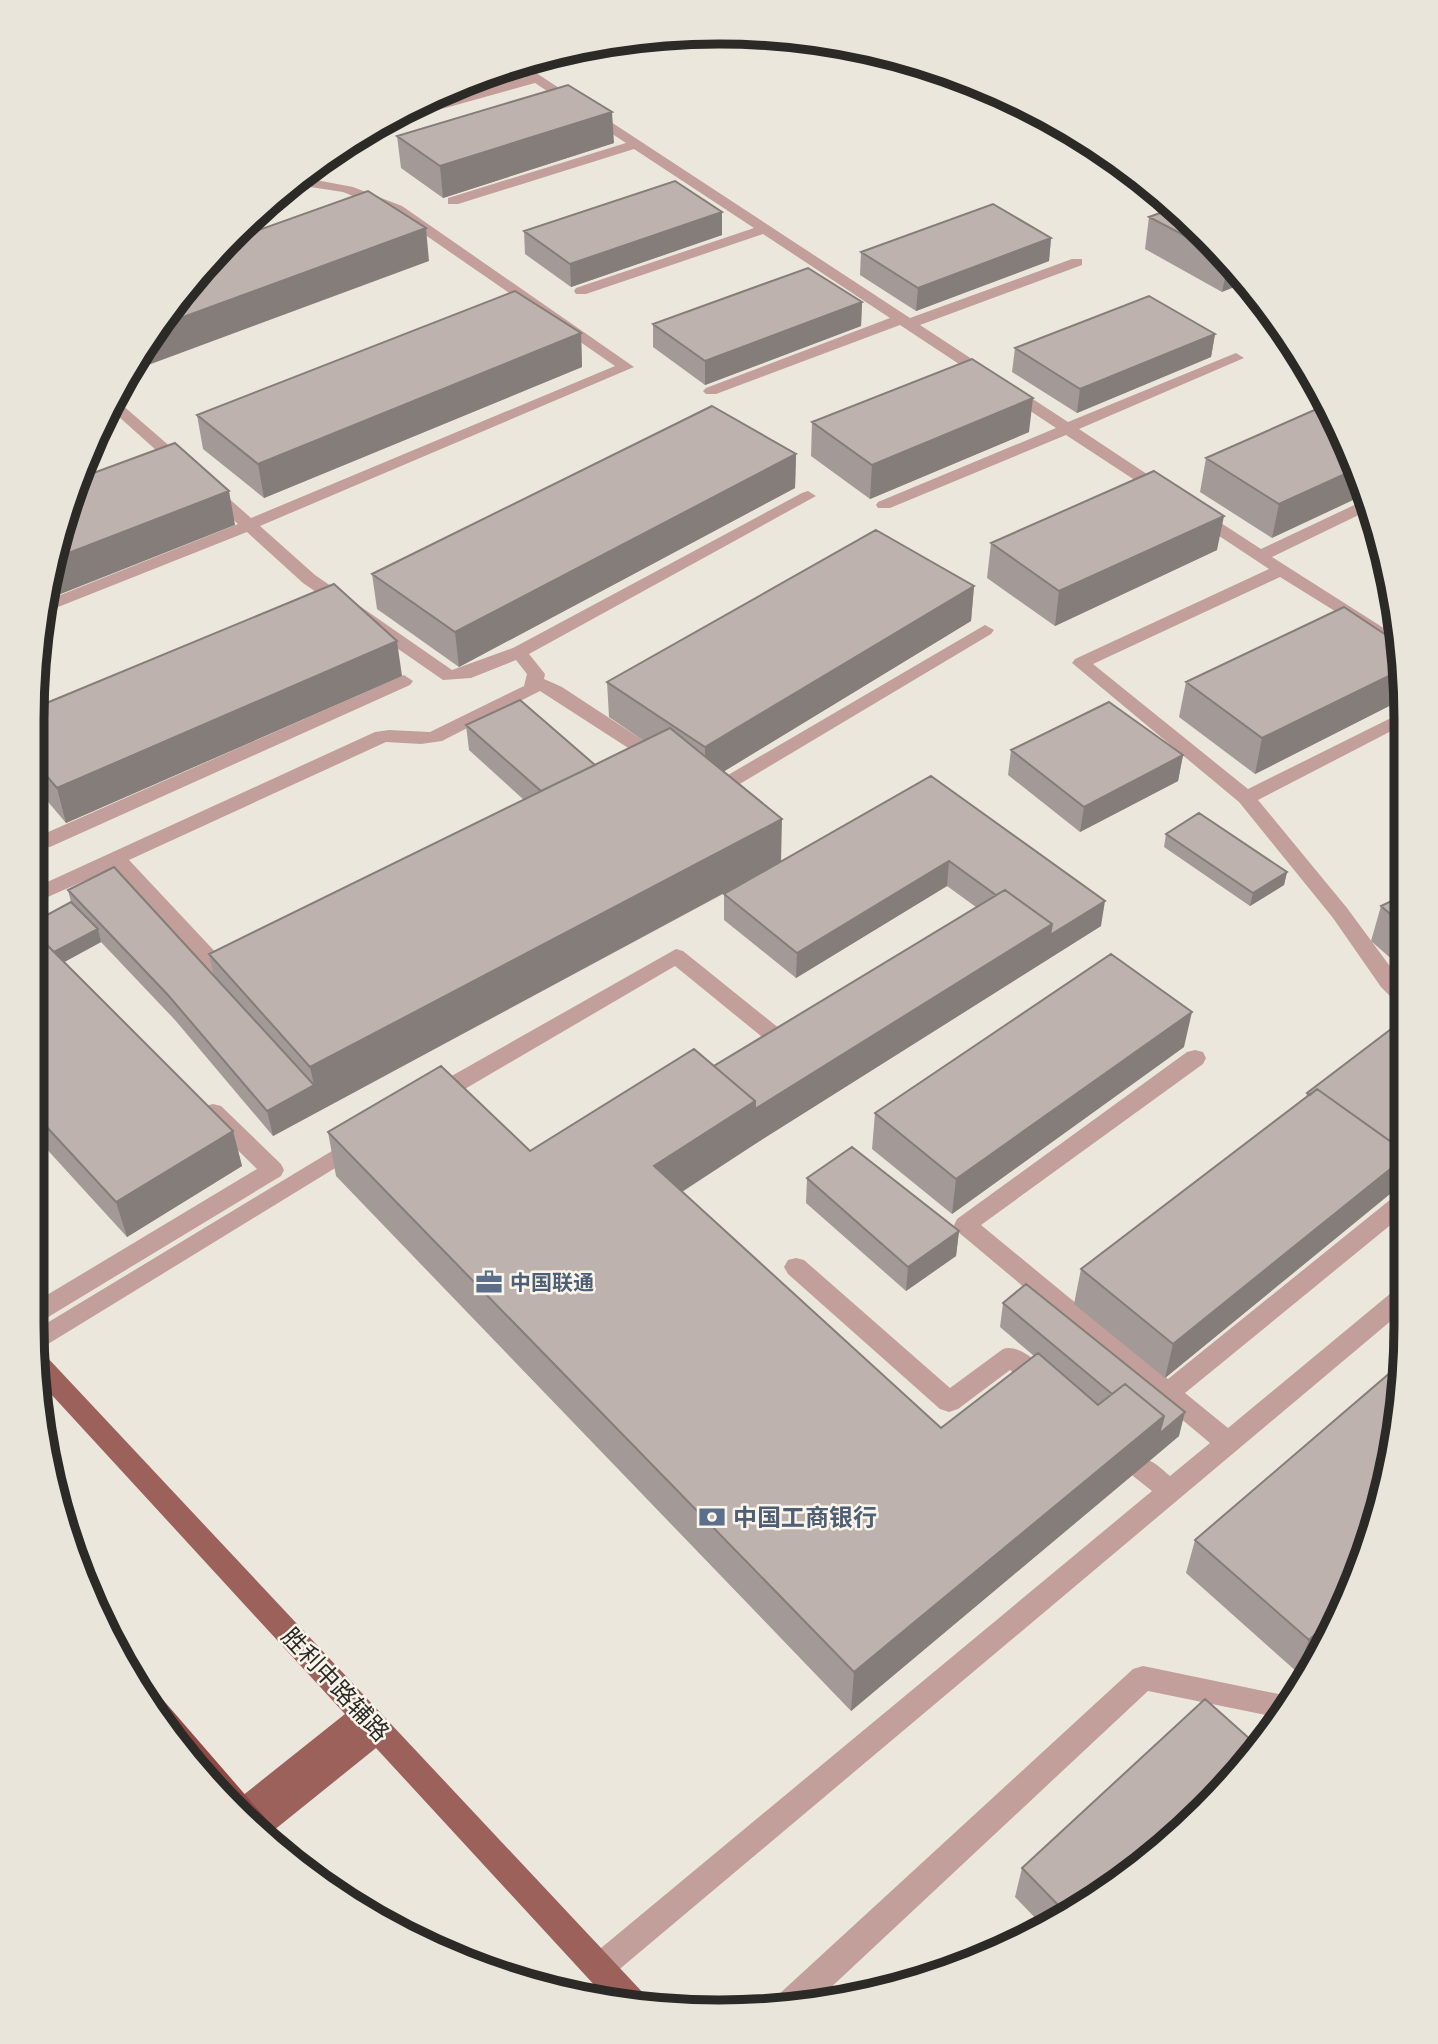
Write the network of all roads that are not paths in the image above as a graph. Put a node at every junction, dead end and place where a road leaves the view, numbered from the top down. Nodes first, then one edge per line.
1 (528, 72) edge
2 (537, 78) junction
3 (425, 111) edge
4 (636, 144) junction
5 (308, 183) edge
6 (453, 201) edge
7 (765, 229) junction
8 (1077, 262) dead end
9 (581, 291) edge
10 (905, 321) junction
11 (1236, 358) dead end
12 (711, 390) edge
13 (119, 408) edge
14 (1068, 429) junction
15 (808, 496) dead end
16 (884, 505) dead end
17 (1360, 508) edge
18 (249, 526) junction
19 (1260, 556) junction
20 (1281, 570) junction
21 (54, 603) edge
22 (985, 630) dead end
23 (1389, 640) edge
24 (519, 652) junction
25 (404, 681) dead end
26 (535, 682) junction
27 (1394, 723) edge
28 (678, 772) edge
29 (701, 786) edge
30 (1246, 798) junction
31 (44, 842) edge
32 (116, 859) junction
33 (44, 892) edge
34 (237, 988) edge
35 (1394, 988) edge
36 (813, 1019) edge
37 (1195, 1058) dead end
38 (196, 1096) edge
39 (418, 1106) edge
40 (372, 1135) edge
41 (1394, 1209) edge
42 (796, 1267) dead end
43 (1394, 1304) edge
44 (44, 1308) edge
45 (44, 1337) edge
46 (45, 1372) edge
47 (1168, 1393) junction
48 (1062, 1400) edge
49 (1228, 1443) junction
50 (1142, 1468) edge
51 (1170, 1490) junction
52 (1277, 1705) edge
53 (371, 1723) junction
54 (249, 1809) edge
55 (263, 1822) edge
56 (599, 1968) junction
57 (622, 1993) edge
58 (801, 1995) edge

1 - 2 street
2 - 3 street
2 - 4 street
4 - 6 street
4 - 7 street
5 - 18 street
7 - 9 street
7 - 10 street
8 - 10 street
10 - 12 street
10 - 14 street
11 - 14 street
13 - 18 street
14 - 16 street
14 - 19 street
15 - 24 street
17 - 19 street
18 - 21 street
18 - 24 street
19 - 20 street
20 - 23 street
20 - 30 street
22 - 29 street
24 - 26 street
25 - 31 street
26 - 28 street
26 - 32 street
27 - 30 street
30 - 35 street
32 - 33 street
32 - 34 street
36 - 39 street
37 - 47 street
38 - 44 street
40 - 45 street
41 - 47 street
42 - 48 street
43 - 49 street
46 - 53 main road, 胜利中路辅路
47 - 49 street
49 - 51 street
50 - 51 street
51 - 56 street
52 - 58 street
53 - 54 main road
53 - 55 main road
53 - 56 main road, 胜利中路辅路
56 - 57 main road, 胜利中路辅路

